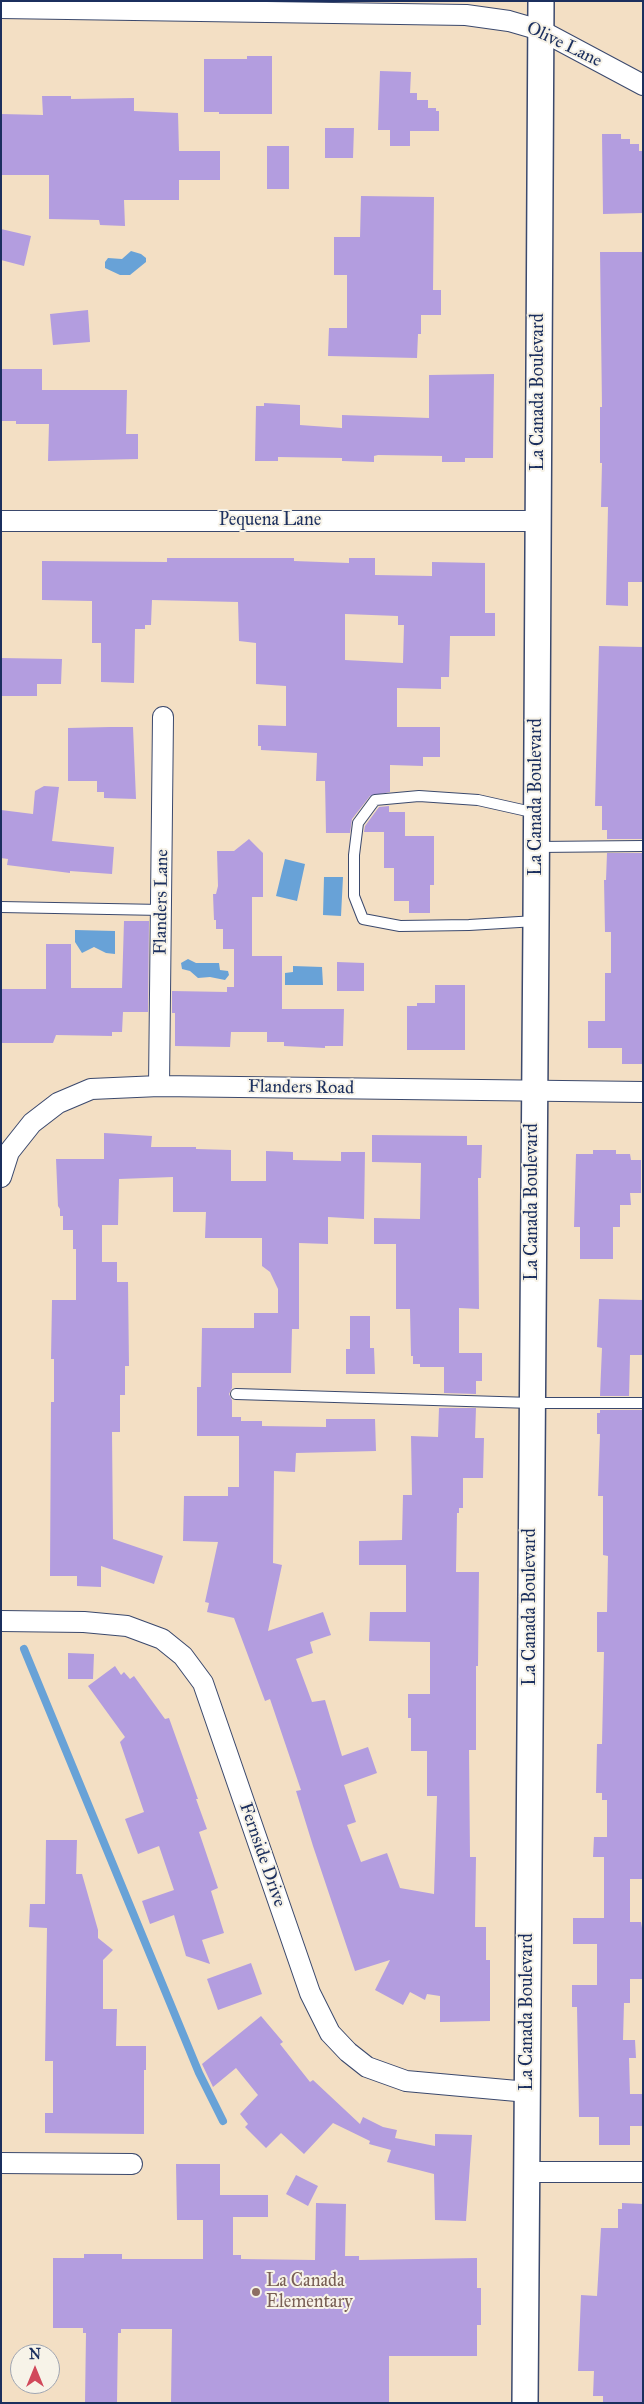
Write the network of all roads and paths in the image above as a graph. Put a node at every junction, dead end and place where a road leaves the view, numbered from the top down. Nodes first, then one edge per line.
1 (541, 1) edge
2 (245, 7) edge
3 (1, 8) edge
4 (540, 30) junction
5 (643, 85) edge
6 (1, 521) edge
7 (538, 521) junction
8 (163, 717) dead end
9 (537, 813) junction
10 (643, 846) edge
11 (537, 847) junction
12 (1, 907) edge
13 (162, 910) junction
14 (536, 921) junction
15 (159, 1086) junction
16 (534, 1091) junction
17 (643, 1092) edge
18 (1, 1177) edge
19 (236, 1394) dead end
20 (643, 1402) edge
21 (532, 1403) junction
22 (1, 1621) edge
23 (528, 2092) junction
24 (1, 2163) edge
25 (132, 2164) dead end
26 (526, 2172) junction
27 (643, 2172) edge
28 (525, 2403) edge

1 - 4 street, La Canada Boulevard
2 - 3 street, Olive Lane
2 - 4 street, Olive Lane
4 - 5 street, Olive Lane
4 - 7 street, La Canada Boulevard
6 - 7 street, Pequena Lane
7 - 9 street, La Canada Boulevard
8 - 13 street, Flanders Lane
9 - 11 street, La Canada Boulevard
9 - 14 lane
10 - 11 lane
11 - 14 street, La Canada Boulevard
12 - 13 lane
13 - 15 street, Flanders Lane
14 - 16 street, La Canada Boulevard
15 - 16 street, Flanders Road
15 - 18 street, Flanders Road
16 - 17 street, Flanders Road
16 - 21 street, La Canada Boulevard
19 - 21 lane
20 - 21 lane
21 - 23 street, La Canada Boulevard
22 - 23 street, Fernside Drive
23 - 26 street, La Canada Boulevard
24 - 25 street
26 - 27 street
26 - 28 street, La Canada Boulevard

